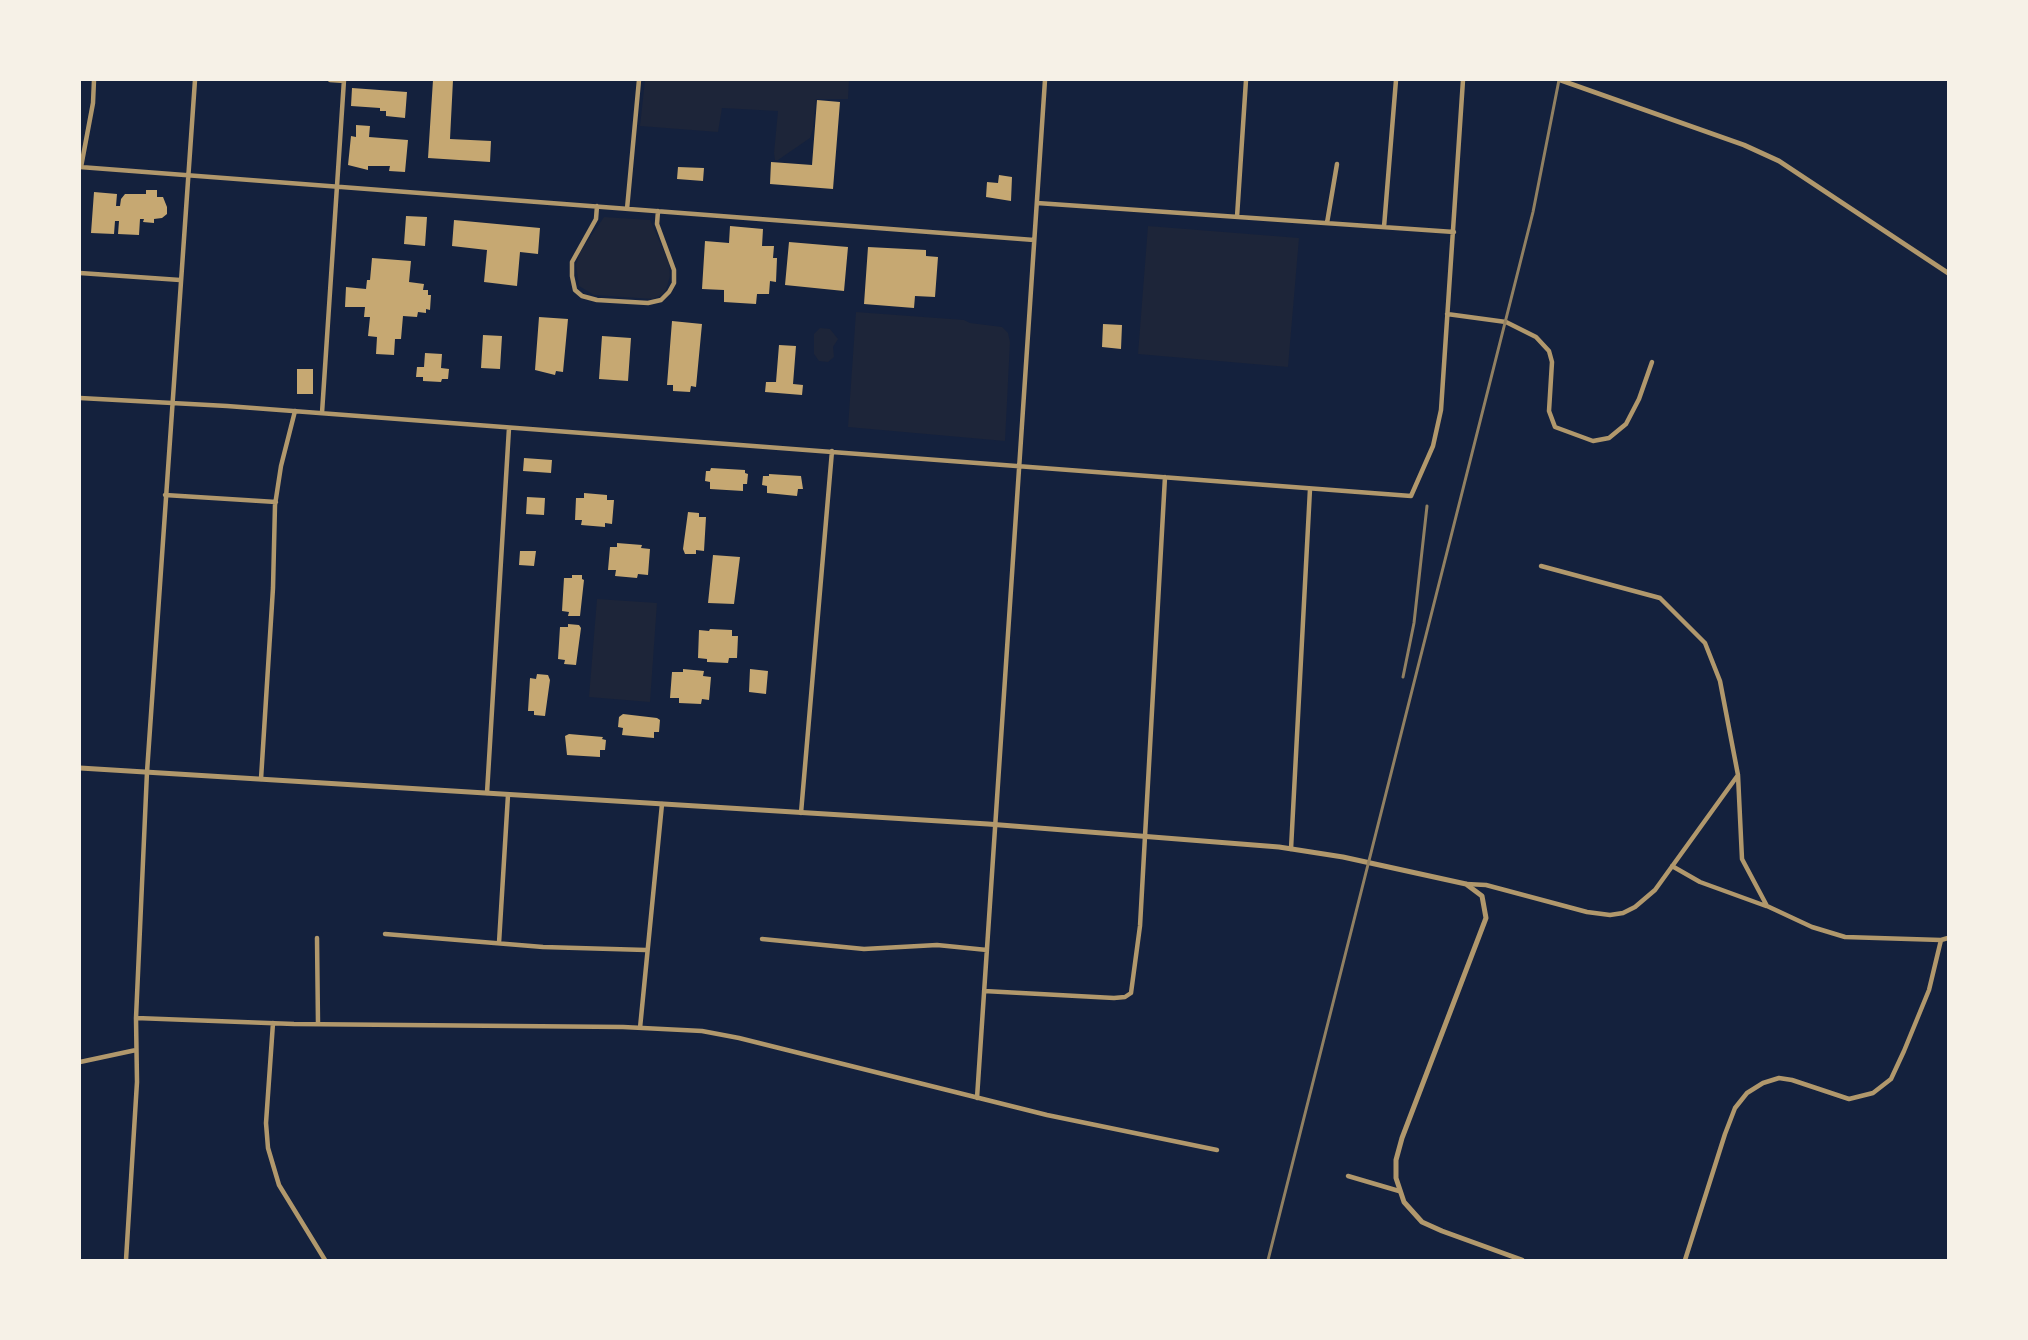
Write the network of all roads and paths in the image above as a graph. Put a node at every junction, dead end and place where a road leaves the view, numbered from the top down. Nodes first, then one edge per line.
1 (94, 80) edge
2 (195, 80) edge
3 (330, 80) edge
4 (344, 80) edge
5 (639, 80) edge
6 (1045, 80) edge
7 (1246, 80) edge
8 (1396, 80) edge
9 (1463, 80) edge
10 (1560, 80) edge
11 (1337, 164) dead end
12 (80, 167) edge
13 (188, 174) junction
14 (336, 185) junction
15 (1037, 204) junction
16 (597, 206) junction
17 (627, 209) junction
18 (657, 211) junction
19 (1237, 217) junction
20 (1327, 223) junction
21 (1384, 227) junction
22 (1454, 232) junction
23 (1034, 240) junction
24 (80, 273) edge
25 (1948, 273) edge
26 (180, 280) junction
27 (1447, 314) junction
28 (1652, 362) dead end
29 (80, 398) edge
30 (171, 404) junction
31 (295, 411) junction
32 (322, 413) junction
33 (509, 428) junction
34 (832, 451) junction
35 (1020, 466) junction
36 (1165, 477) junction
37 (1310, 489) junction
38 (165, 495) junction
39 (276, 502) junction
40 (1541, 566) dead end
41 (80, 768) edge
42 (147, 772) junction
43 (1738, 775) junction
44 (261, 779) junction
45 (487, 793) junction
46 (508, 795) junction
47 (662, 804) junction
48 (801, 813) junction
49 (997, 825) junction
50 (1143, 838) junction
51 (1291, 849) junction
52 (1672, 866) junction
53 (1466, 884) junction
54 (1767, 906) junction
55 (386, 934) dead end
56 (317, 938) dead end
57 (1948, 938) edge
58 (762, 939) dead end
59 (1941, 940) junction
60 (499, 943) junction
61 (646, 950) junction
62 (987, 950) junction
63 (984, 990) junction
64 (136, 1018) junction
65 (273, 1023) junction
66 (318, 1024) junction
67 (640, 1028) junction
68 (136, 1050) junction
69 (80, 1062) edge
70 (977, 1098) junction
71 (1217, 1150) dead end
72 (1348, 1176) dead end
73 (1399, 1191) junction
74 (126, 1260) edge
75 (325, 1260) edge
76 (1522, 1260) edge
77 (1685, 1260) edge

1 - 12 street
2 - 13 street
3 - 4 street
4 - 14 street
5 - 17 street
6 - 15 street
7 - 19 street
8 - 21 street
9 - 22 street
10 - 25 street
11 - 20 street
12 - 13 street
13 - 14 street
13 - 26 street
14 - 16 street
14 - 32 street
15 - 19 street
15 - 23 street
16 - 17 street
16 - 18 street
17 - 18 street
18 - 23 street
19 - 20 street
20 - 21 street
21 - 22 street
22 - 27 street
23 - 35 street
24 - 26 street
26 - 30 street
27 - 28 street
27 - 37 street
29 - 30 street
30 - 31 street
30 - 38 street
31 - 32 street
31 - 39 street
32 - 33 street
33 - 34 street
33 - 45 street
34 - 35 street
34 - 48 street
35 - 36 street
35 - 49 street
36 - 37 street
36 - 50 street
37 - 51 street
38 - 39 street
38 - 42 street
39 - 44 street
40 - 43 street
41 - 42 street
42 - 44 street
42 - 64 street
43 - 52 street
43 - 54 street
44 - 45 street
45 - 46 street
46 - 47 street
46 - 60 street
47 - 48 street
47 - 61 street
48 - 49 street
49 - 50 street
49 - 62 street
50 - 51 street
50 - 63 street
51 - 53 street
52 - 53 street
52 - 54 street
53 - 73 street
54 - 59 street
55 - 60 street
56 - 66 street
57 - 59 street
58 - 62 street
59 - 77 street
60 - 61 street
61 - 67 street
62 - 63 street
63 - 70 street
64 - 65 street
64 - 68 street
65 - 66 street
65 - 75 street
66 - 67 street
67 - 70 street
68 - 69 street
68 - 74 street
70 - 71 street
72 - 73 street
73 - 76 street

